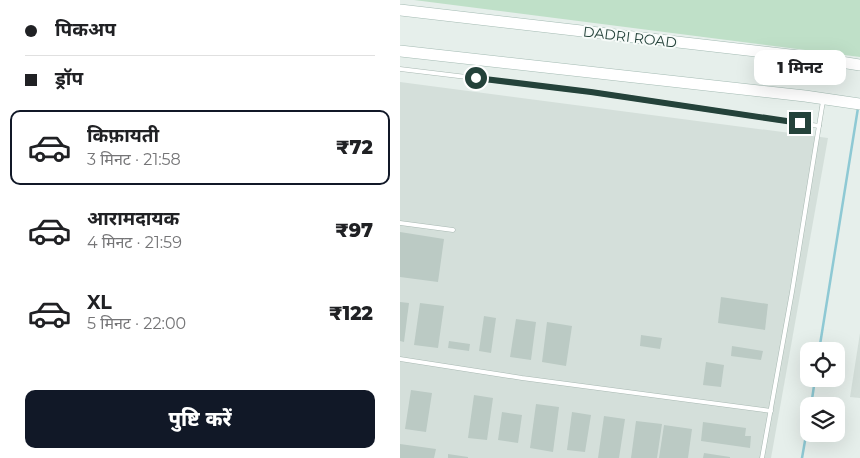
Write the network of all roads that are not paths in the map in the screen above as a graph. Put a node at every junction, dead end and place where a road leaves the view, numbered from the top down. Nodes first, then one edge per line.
1 (400, 10) edge
2 (400, 52) edge
3 (858, 64) edge
4 (400, 68) edge
5 (824, 99) junction
6 (855, 103) edge
7 (819, 126) junction
8 (400, 223) edge
9 (453, 230) dead end
10 (400, 360) edge
11 (771, 411) junction
12 (762, 458) edge

1 - 3 main road, DADRI ROAD
2 - 5 main road
4 - 7 lane
5 - 6 main road
5 - 7 lane
7 - 11 lane
8 - 9 lane
10 - 11 lane
11 - 12 lane

